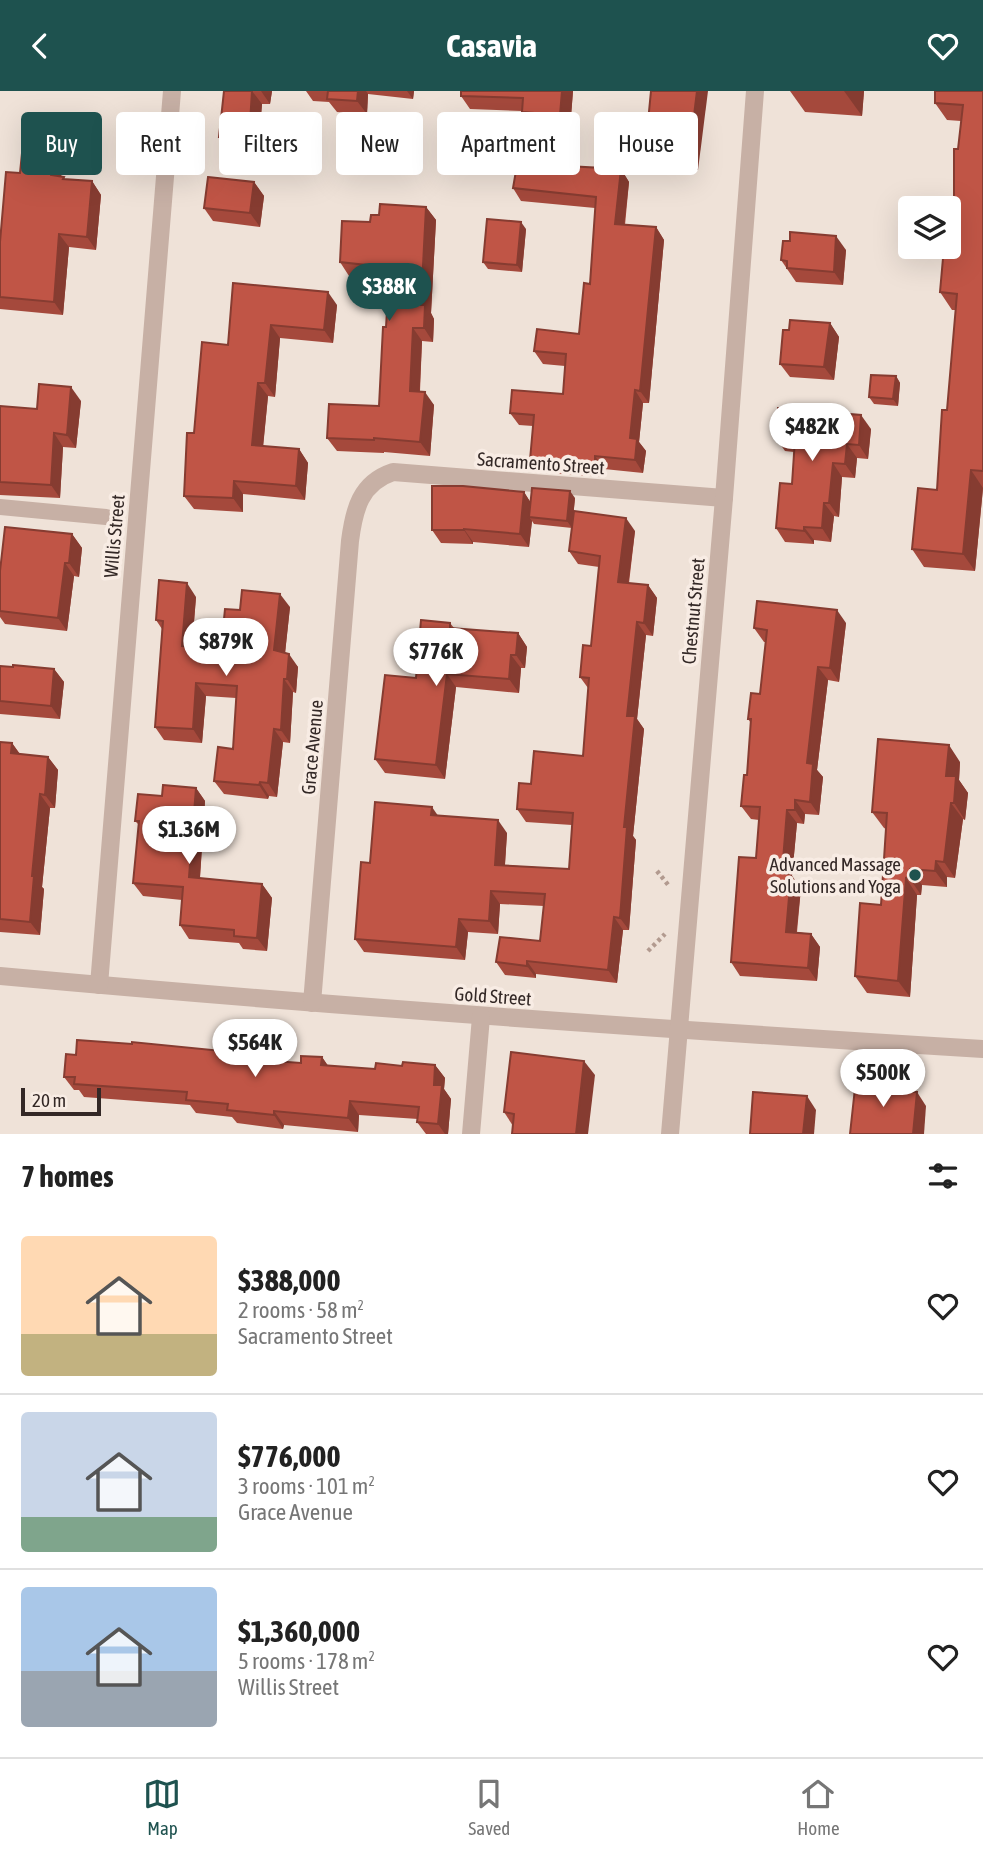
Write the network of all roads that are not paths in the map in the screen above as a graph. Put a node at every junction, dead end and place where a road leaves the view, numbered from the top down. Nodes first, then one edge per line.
1 (172, 91) edge
2 (755, 91) edge
3 (363, 495) joint
4 (724, 498) junction
5 (0, 506) edge
6 (106, 517) dead end
7 (0, 976) edge
8 (99, 985) junction
9 (312, 1003) junction
10 (481, 1017) junction
11 (678, 1031) junction
12 (983, 1049) edge
13 (471, 1134) edge
14 (670, 1134) edge

1 - 8 street, Willis Street
2 - 4 street, Chestnut Street
3 - 4 street, Sacramento Street
3 - 9 street, Grace Avenue
4 - 11 street, Chestnut Street
5 - 6 lane
7 - 8 street, Gold Street
8 - 9 street, Gold Street
9 - 10 street, Gold Street
10 - 11 street, Gold Street
10 - 13 street
11 - 12 street, Gold Street
11 - 14 street, Chestnut Street

